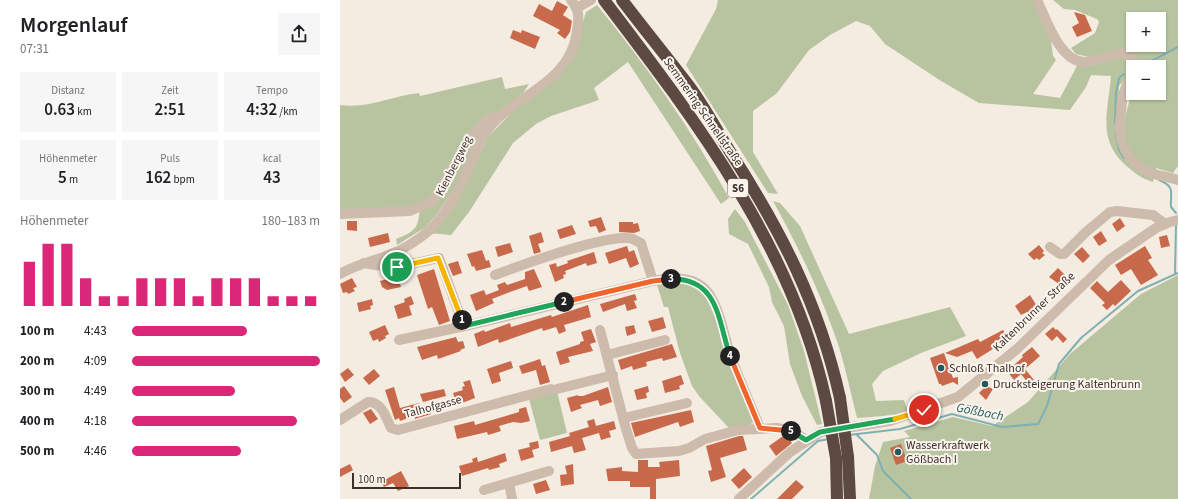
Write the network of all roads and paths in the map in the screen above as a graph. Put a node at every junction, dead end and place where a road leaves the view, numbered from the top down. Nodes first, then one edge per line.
1 (604, 0) edge
2 (622, 0) edge
3 (1037, 0) edge
4 (581, 5) edge
5 (1133, 60) edge
6 (1126, 84) edge
7 (505, 114) junction
8 (1173, 178) edge
9 (340, 214) edge
10 (1178, 220) edge
11 (1164, 224) junction
12 (1050, 247) dead end
13 (364, 263) junction
14 (340, 274) edge
15 (495, 276) dead end
16 (653, 281) junction
17 (464, 326) junction
18 (600, 330) dead end
19 (399, 340) dead end
20 (665, 340) dead end
21 (607, 355) junction
22 (613, 375) junction
23 (687, 403) dead end
24 (624, 418) junction
25 (340, 420) edge
26 (760, 428) junction
27 (806, 440) junction
28 (549, 471) dead end
29 (509, 483) junction
30 (484, 490) dead end
31 (512, 499) edge
32 (739, 499) edge
33 (837, 499) edge
34 (850, 499) edge

1 - 33 highway, Semmering Schnellstraße / S6, bridge
2 - 34 highway, Semmering Schnellstraße / S6, bridge
3 - 5 street
4 - 7 street, Kienbergweg
6 - 8 street
7 - 9 street, Kienbergweg
7 - 13 street, Kienbergweg
10 - 11 street, Kaltenbrunner Straße
11 - 12 street
11 - 27 street, Kaltenbrunner Straße
13 - 14 street, Kienbergweg
13 - 17 street
15 - 16 street
16 - 17 street
16 - 26 street
17 - 19 street
18 - 21 street
20 - 21 street
21 - 22 street
22 - 24 street
22 - 25 street, Talhofgasse
23 - 24 street
24 - 26 street
26 - 27 street
27 - 32 street, Kaltenbrunner Straße
28 - 29 street
29 - 30 street
29 - 31 street

